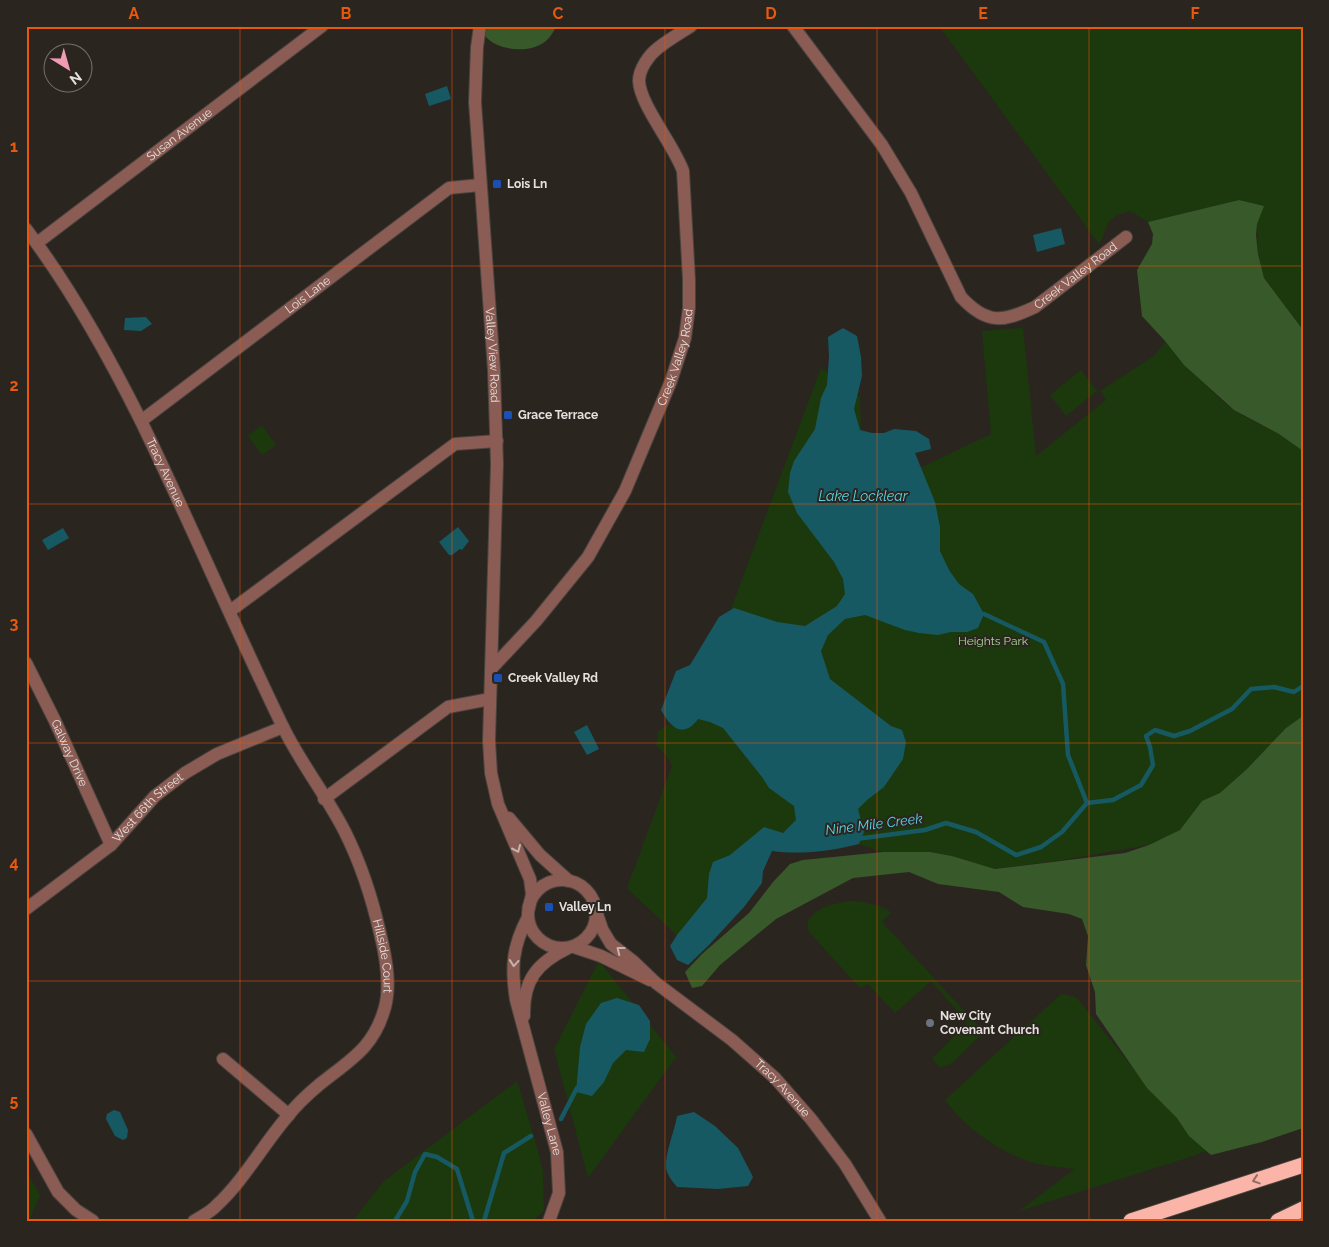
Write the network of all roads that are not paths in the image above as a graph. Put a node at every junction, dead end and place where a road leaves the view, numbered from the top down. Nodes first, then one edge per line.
1 (322, 26) edge
2 (480, 26) edge
3 (690, 26) edge
4 (793, 26) edge
5 (480, 185) junction
6 (26, 229) edge
7 (1126, 237) dead end
8 (37, 243) junction
9 (141, 421) junction
10 (497, 442) junction
11 (230, 611) junction
12 (26, 663) edge
13 (492, 668) junction
14 (490, 699) junction
15 (283, 727) junction
16 (324, 798) junction
17 (498, 804) junction
18 (111, 845) junction
19 (569, 881) junction
20 (596, 908) junction
21 (26, 909) edge
22 (528, 913) junction
23 (572, 947) junction
24 (656, 983) junction
25 (524, 1026) junction
26 (223, 1059) dead end
27 (289, 1114) junction
28 (26, 1134) edge
29 (1303, 1165) edge
30 (1303, 1209) edge
31 (93, 1221) edge
32 (194, 1221) edge
33 (548, 1221) edge
34 (880, 1221) edge
35 (1132, 1221) edge
36 (1278, 1221) edge

1 - 8 street, Susan Avenue
2 - 5 street, Valley View Road
3 - 13 street, Creek Valley Road
4 - 7 street, Creek Valley Road
5 - 9 street, Lois Lane
5 - 10 street, Valley View Road
6 - 8 street, Tracy Avenue
8 - 9 street, Tracy Avenue
9 - 11 street, Tracy Avenue
10 - 11 street
10 - 13 street, Valley View Road
11 - 15 street, Tracy Avenue
12 - 18 street, Galway Drive
13 - 14 street, Valley View Road
14 - 16 street
14 - 17 street, Valley View Road
15 - 16 street, Hillside Court
15 - 18 street, West 66th Street
16 - 27 street, Hillside Court
17 - 19 street, Valley View Road
17 -> 22 street, Valley View Road
18 - 21 street, West 66th Street
19 - 20 street
19 - 22 street
20 - 23 street
24 -> 20 street, Tracy Avenue
22 - 23 street
22 -> 25 street, Valley Lane
23 - 24 street, Tracy Avenue
23 - 25 street, Valley Lane
24 - 34 street, Tracy Avenue
25 - 33 street, Valley Lane
26 - 27 street
27 - 32 street, Hillside Court
28 - 31 street
29 -> 35 highway
30 - 36 highway

